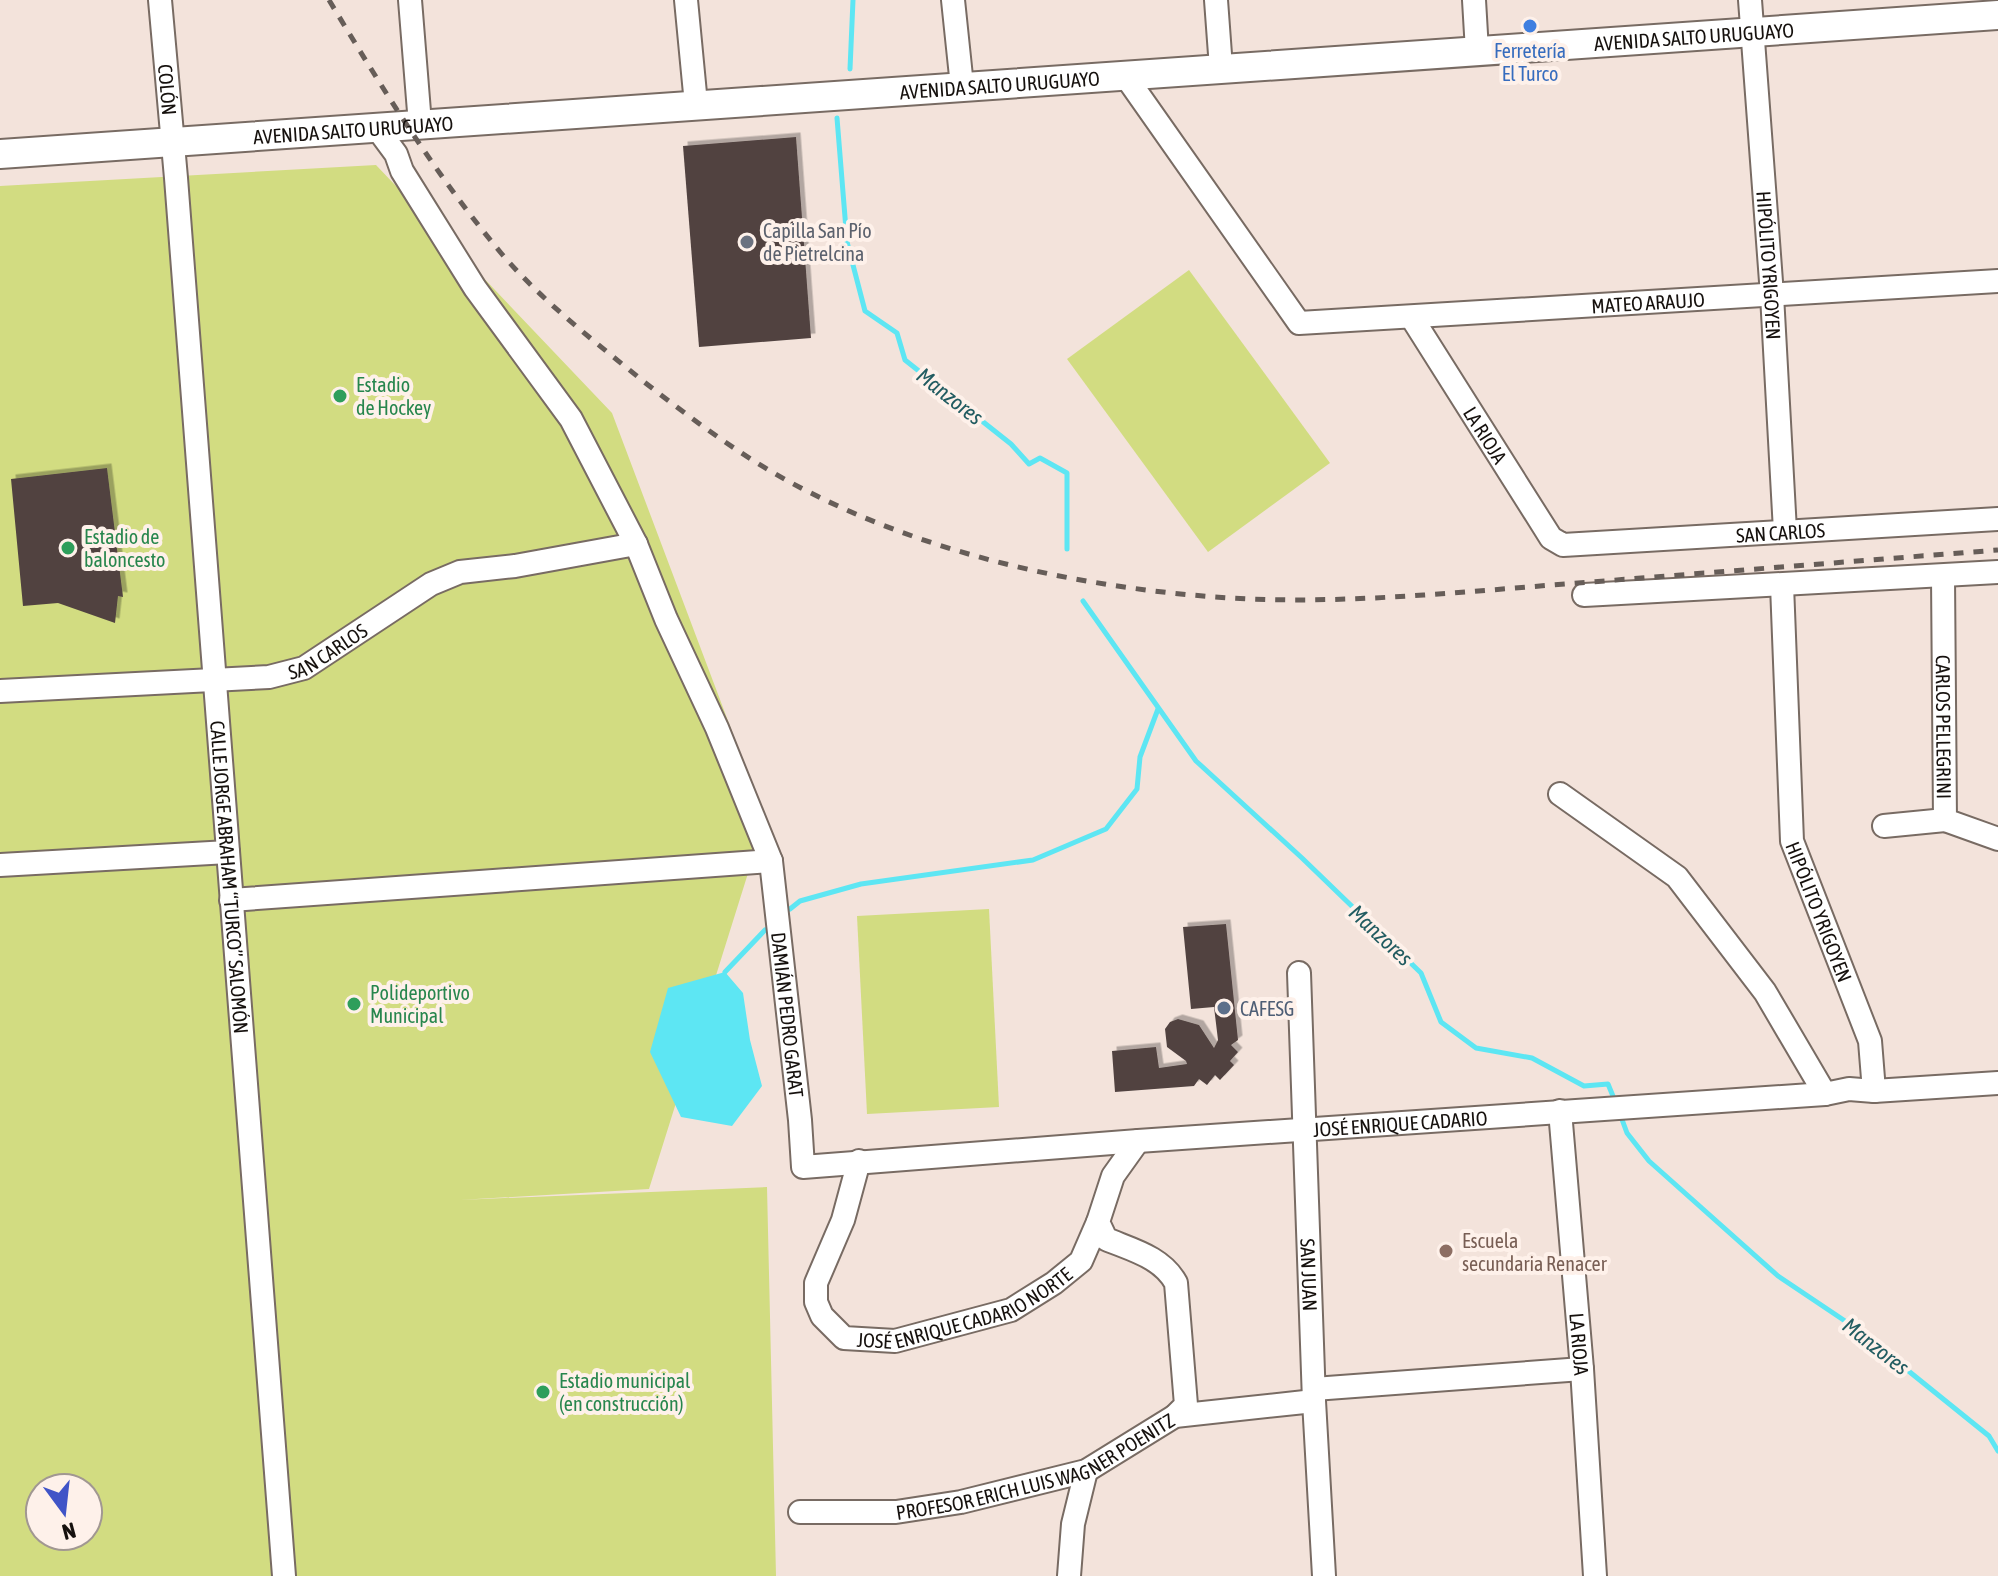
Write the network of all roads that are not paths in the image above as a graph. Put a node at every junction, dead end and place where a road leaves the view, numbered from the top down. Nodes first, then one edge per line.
1 (160, 0) edge
2 (410, 0) edge
3 (686, 0) edge
4 (953, 0) edge
5 (1216, 0) edge
6 (1474, 0) edge
7 (1750, 0) edge
8 (1998, 15) edge
9 (1753, 33) junction
10 (1477, 51) junction
11 (1221, 68) junction
12 (1124, 74) junction
13 (962, 86) junction
14 (696, 104) junction
15 (420, 124) junction
16 (376, 127) junction
17 (173, 142) junction
18 (0, 154) edge
19 (176, 178) joint
20 (1998, 281) edge
21 (1772, 295) junction
22 (1412, 318) junction
23 (1998, 519) edge
24 (1785, 531) junction
25 (636, 544) junction
26 (1563, 545) joint
27 (1998, 572) edge
28 (1943, 577) junction
29 (1782, 585) junction
30 (1584, 595) dead end
31 (215, 679) junction
32 (0, 691) edge
33 (1560, 794) dead end
34 (1945, 820) junction
35 (1884, 826) dead end
36 (1998, 839) edge
37 (228, 852) junction
38 (771, 861) junction
39 (0, 865) edge
40 (231, 900) junction
41 (1299, 973) dead end
42 (1998, 1083) edge
43 (1874, 1091) junction
44 (1825, 1094) junction
45 (1560, 1111) junction
46 (1303, 1130) junction
47 (1138, 1141) junction
48 (859, 1161) junction
49 (803, 1167) joint
50 (1098, 1222) junction
51 (1582, 1369) junction
52 (1314, 1395) junction
53 (1175, 1416) junction
54 (1086, 1471) junction
55 (800, 1512) dead end
56 (284, 1576) edge
57 (1069, 1576) edge
58 (1324, 1576) edge
59 (1595, 1576) edge

1 - 17 street, COLÓN
2 - 15 street
3 - 14 street
4 - 13 street
5 - 11 street
6 - 10 street
7 - 9 street, HIPÓLITO YRIGOYEN
8 - 9 main road, AVENIDA SALTO URUGUAYO
9 - 10 main road, AVENIDA SALTO URUGUAYO
9 - 21 street, HIPÓLITO YRIGOYEN
10 - 11 main road, AVENIDA SALTO URUGUAYO
11 - 12 main road, AVENIDA SALTO URUGUAYO
12 - 13 main road, AVENIDA SALTO URUGUAYO
12 - 22 street, MATEO ARAUJO
13 - 14 main road, AVENIDA SALTO URUGUAYO
14 - 15 main road, AVENIDA SALTO URUGUAYO
15 - 16 main road, AVENIDA SALTO URUGUAYO
16 - 17 main road, AVENIDA SALTO URUGUAYO
16 - 25 street, DAMIÁN PEDRO GARAT
17 - 18 main road, AVENIDA SALTO URUGUAYO
17 - 19 street, COLÓN
19 - 31 street, CALLE JORGE ABRAHAM “TURCO” SALOMÓN
20 - 21 street, MATEO ARAUJO
21 - 22 street, MATEO ARAUJO
21 - 24 street, HIPÓLITO YRIGOYEN
22 - 26 street, LA RIOJA
23 - 24 street, SAN CARLOS
24 - 26 street, SAN CARLOS
25 - 31 street, SAN CARLOS
25 - 38 street, DAMIÁN PEDRO GARAT
27 - 28 street
28 - 29 street
28 - 34 street, CARLOS PELLEGRINI
29 - 30 street
29 - 43 street, HIPÓLITO YRIGOYEN
31 - 32 street, SAN CARLOS
31 - 37 street, CALLE JORGE ABRAHAM “TURCO” SALOMÓN
33 - 44 street
34 - 35 street
34 - 36 street, CARLOS PELLEGRINI
37 - 39 street
37 - 40 street, CALLE JORGE ABRAHAM “TURCO” SALOMÓN
38 - 40 street
38 - 49 street, DAMIÁN PEDRO GARAT
40 - 56 street, CALLE JORGE ABRAHAM “TURCO” SALOMÓN
41 - 46 street, SAN JUAN
42 - 43 street, JOSÉ ENRIQUE CADARIO
43 - 44 street, JOSÉ ENRIQUE CADARIO
44 - 45 street, JOSÉ ENRIQUE CADARIO
45 - 46 street, JOSÉ ENRIQUE CADARIO
45 - 51 street, LA RIOJA
46 - 47 street, JOSÉ ENRIQUE CADARIO
46 - 52 street, SAN JUAN
47 - 48 street, JOSÉ ENRIQUE CADARIO
47 - 50 street, JOSÉ ENRIQUE CADARIO NORTE
48 - 49 street, JOSÉ ENRIQUE CADARIO
48 - 50 street, JOSÉ ENRIQUE CADARIO NORTE
50 - 53 street
51 - 52 street, PROFESOR ERICH LUIS WAGNER POENITZ
51 - 59 street, LA RIOJA
52 - 53 street, PROFESOR ERICH LUIS WAGNER POENITZ
52 - 58 street, SAN JUAN
53 - 54 street, PROFESOR ERICH LUIS WAGNER POENITZ
54 - 55 street, PROFESOR ERICH LUIS WAGNER POENITZ
54 - 57 street

